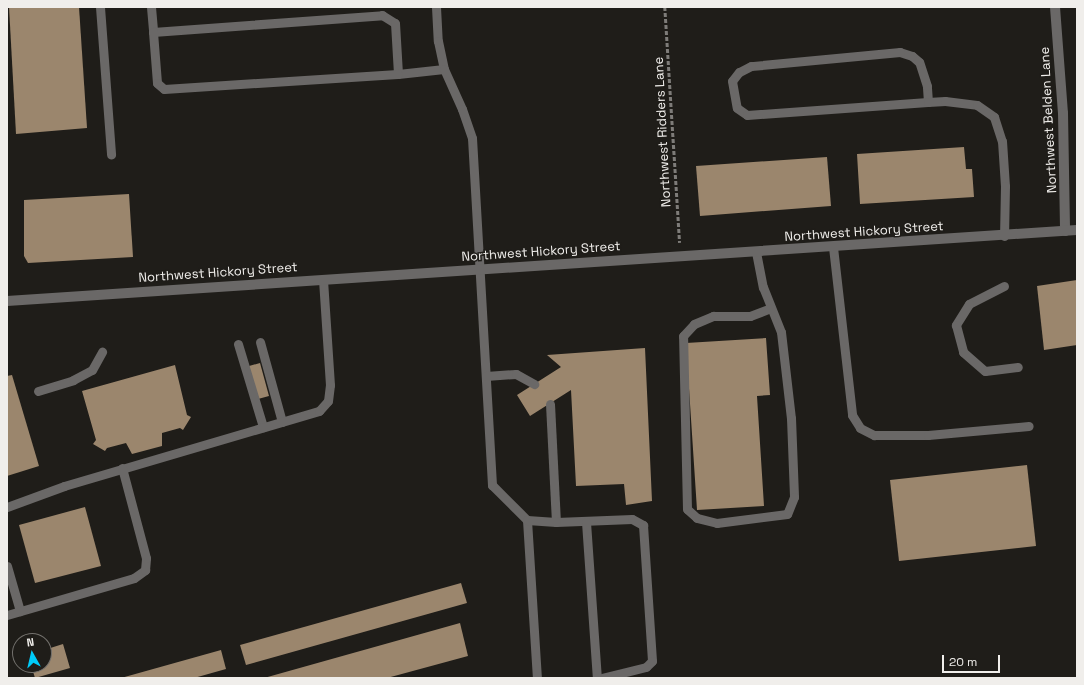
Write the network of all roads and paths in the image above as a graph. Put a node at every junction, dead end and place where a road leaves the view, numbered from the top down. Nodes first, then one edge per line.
1 (100, 7) edge
2 (151, 7) edge
3 (436, 7) edge
4 (665, 7) edge
5 (1056, 7) edge
6 (153, 32) junction
7 (444, 69) junction
8 (398, 74) junction
9 (928, 102) junction
10 (111, 156) dead end
11 (1077, 230) edge
12 (1065, 231) junction
13 (1004, 236) junction
14 (833, 247) junction
15 (756, 252) junction
16 (681, 256) junction
17 (481, 270) junction
18 (323, 279) junction
19 (1004, 286) dead end
20 (7, 300) edge
21 (771, 308) junction
22 (260, 342) dead end
23 (238, 344) dead end
24 (102, 352) dead end
25 (1018, 367) dead end
26 (486, 376) junction
27 (534, 384) dead end
28 (38, 391) dead end
29 (550, 404) dead end
30 (282, 422) junction
31 (1029, 426) dead end
32 (263, 428) junction
33 (122, 468) junction
34 (7, 507) edge
35 (527, 520) junction
36 (556, 522) junction
37 (586, 522) junction
38 (7, 566) edge
39 (20, 612) junction
40 (7, 615) edge
41 (537, 678) edge
42 (597, 678) edge
43 (602, 678) edge

1 - 10 lane
2 - 6 lane
3 - 7 lane
4 - 16 path, Northwest Ridders Lane
5 - 12 street, Northwest Belden Lane
6 - 8 lane
6 - 8 lane
7 - 8 lane
7 - 17 lane
9 - 9 lane
9 - 13 lane
11 - 12 street, Northwest Hickory Street
12 - 13 street, Northwest Hickory Street
13 - 14 street, Northwest Hickory Street
14 - 15 street, Northwest Hickory Street
14 - 31 lane
15 - 16 street, Northwest Hickory Street
15 - 21 lane
16 - 17 street, Northwest Hickory Street
17 - 18 street, Northwest Hickory Street
17 - 26 lane
18 - 20 street, Northwest Hickory Street
18 - 30 lane
19 - 25 lane
21 - 21 lane
22 - 30 lane
23 - 32 lane
24 - 28 lane
26 - 27 lane
26 - 35 lane
29 - 36 lane
30 - 32 lane
32 - 33 lane
33 - 34 lane
33 - 39 lane
35 - 36 lane
35 - 41 lane
36 - 37 lane
37 - 42 lane
37 - 43 lane
38 - 39 lane
39 - 40 lane

